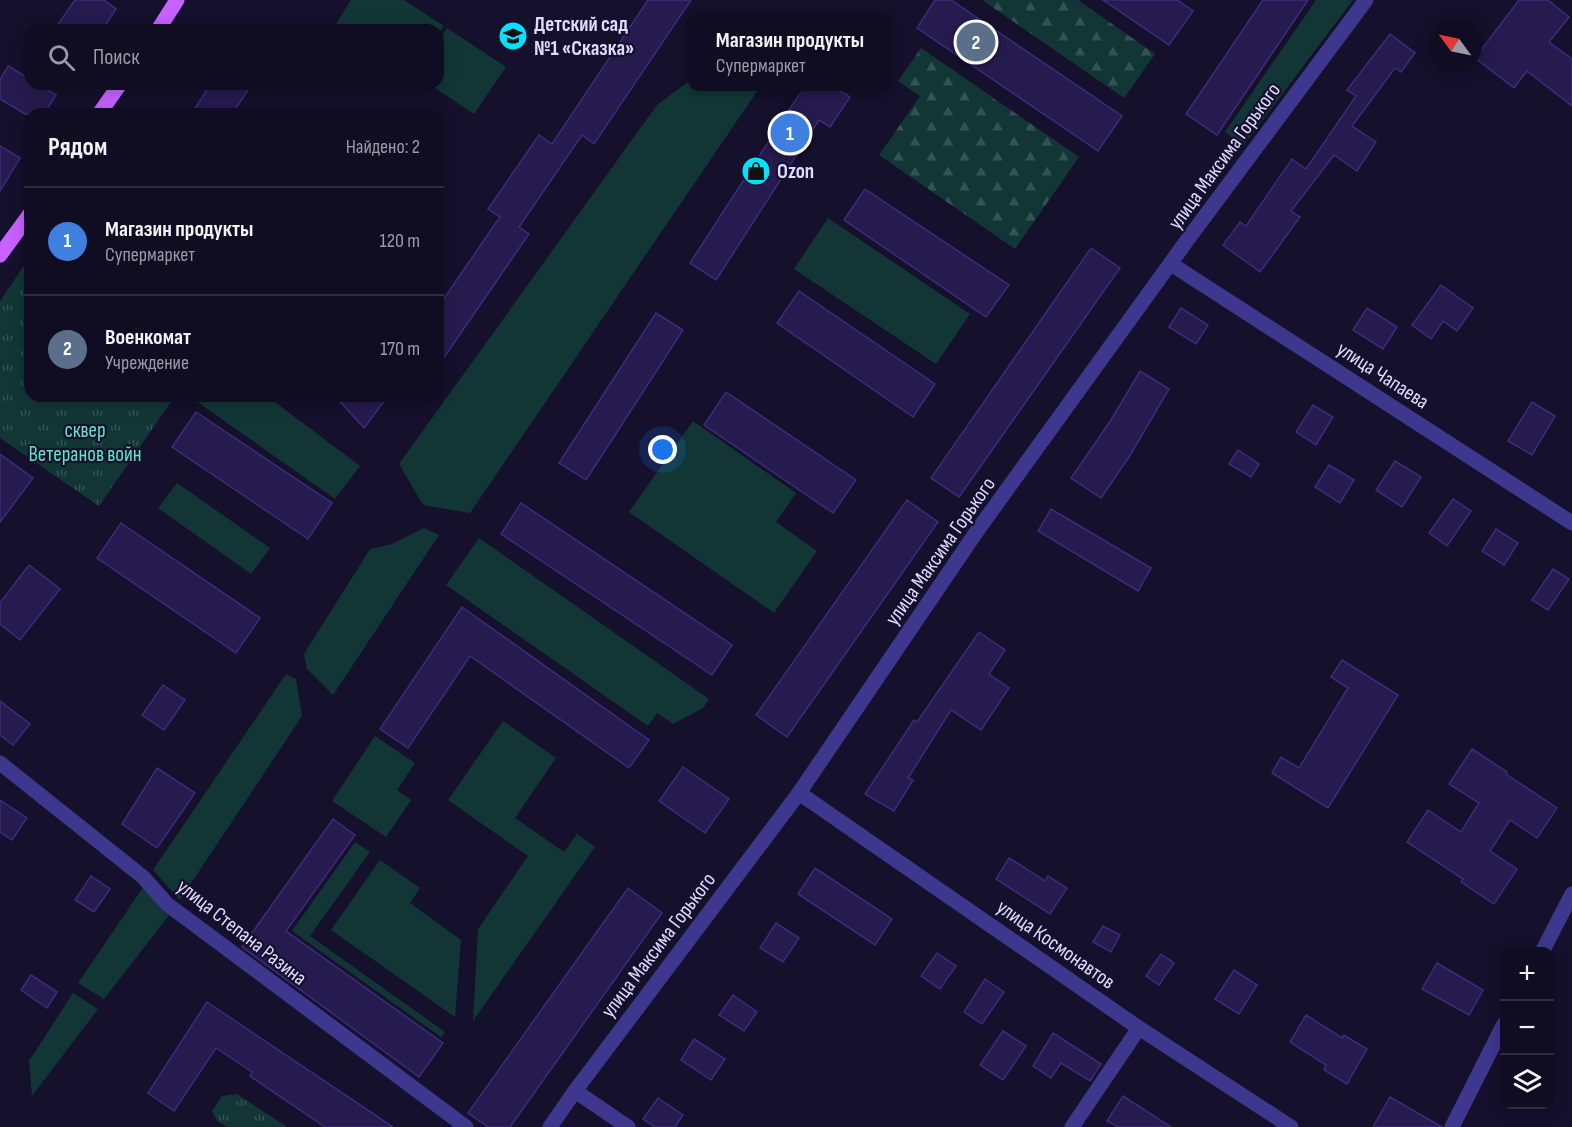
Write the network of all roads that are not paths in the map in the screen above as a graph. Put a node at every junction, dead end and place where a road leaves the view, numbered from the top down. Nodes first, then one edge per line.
1 (177, 0) edge
2 (1366, 0) edge
3 (162, 24) edge
4 (116, 90) edge
5 (103, 108) edge
6 (24, 222) edge
7 (0, 255) edge
8 (1171, 264) junction
9 (1572, 523) edge
10 (0, 763) edge
11 (799, 792) junction
12 (1572, 894) edge
13 (1544, 947) edge
14 (1139, 1028) junction
15 (1500, 1032) edge
16 (575, 1091) junction
17 (466, 1127) edge
18 (550, 1127) edge
19 (628, 1127) edge
20 (1072, 1127) edge
21 (1291, 1127) edge
22 (1452, 1127) edge

1 - 3 main road
2 - 8 street, улица Максима Горького
4 - 5 main road
6 - 7 main road
8 - 9 street, улица Чапаева
8 - 11 street, улица Максима Горького
10 - 17 street, улица Степана Разина
11 - 14 street, улица Космонавтов
11 - 16 street, улица Максима Горького
12 - 13 street
14 - 20 street
14 - 21 street, улица Космонавтов
15 - 22 street
16 - 18 street, улица Максима Горького
16 - 19 street

